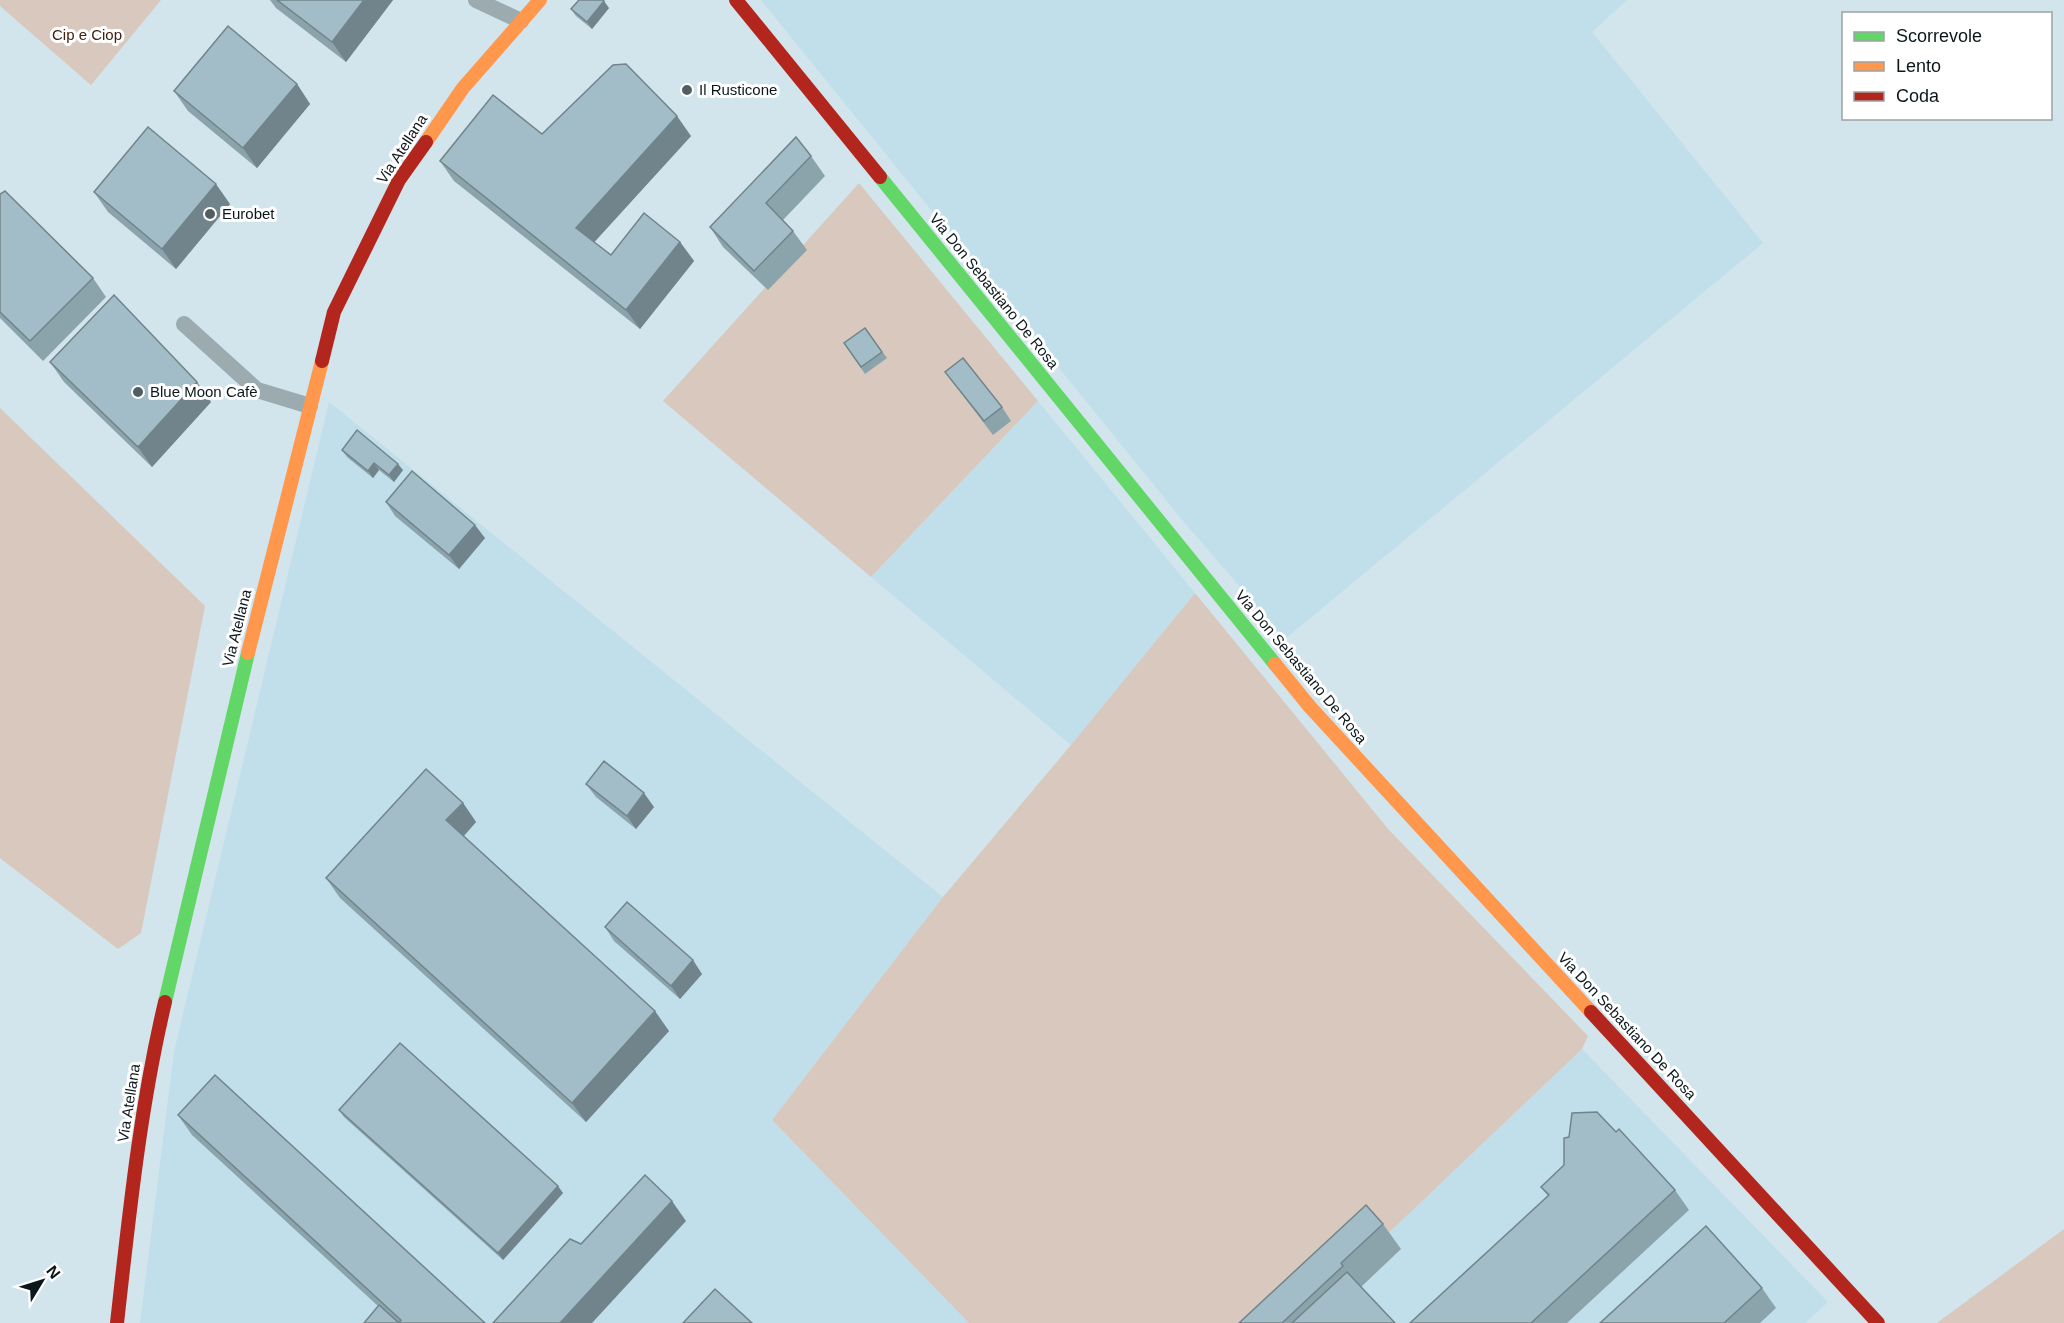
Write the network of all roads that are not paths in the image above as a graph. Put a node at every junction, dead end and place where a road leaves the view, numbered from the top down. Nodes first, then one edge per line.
1 (476, 0) edge
2 (540, 0) edge
3 (736, 0) edge
4 (520, 21) junction
5 (184, 324) dead end
6 (310, 406) junction
7 (117, 1323) edge
8 (1878, 1323) edge

1 - 4 lane
2 - 4 street, Via Atellana
3 - 8 street, Via Don Sebastiano De Rosa
4 - 6 street, Via Atellana
5 - 6 lane
6 - 7 street, Via Atellana

